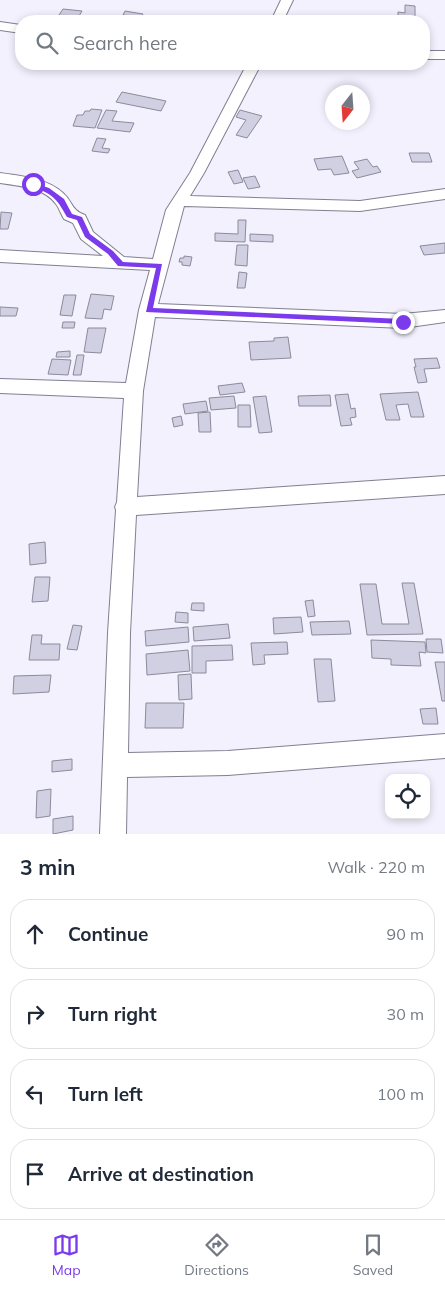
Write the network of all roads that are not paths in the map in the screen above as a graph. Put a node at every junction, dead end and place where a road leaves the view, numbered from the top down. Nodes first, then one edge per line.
1 (287, 0) edge
2 (280, 15) edge
3 (0, 26) edge
4 (15, 28) edge
5 (430, 55) edge
6 (445, 55) edge
7 (246, 70) edge
8 (0, 178) edge
9 (445, 194) edge
10 (180, 201) junction
11 (0, 256) edge
12 (121, 264) junction
13 (160, 266) junction
14 (148, 310) junction
15 (445, 316) edge
16 (0, 386) edge
17 (134, 391) junction
18 (445, 485) edge
19 (125, 507) junction
20 (445, 746) edge
21 (115, 765) junction
22 (113, 834) edge

1 - 2 street
3 - 4 street
5 - 6 street
7 - 10 street
8 - 12 street
9 - 10 street
10 - 13 street
11 - 12 street
12 - 13 street
13 - 14 street
14 - 15 street
14 - 17 street
16 - 17 street
17 - 19 street
18 - 19 street
19 - 21 street
20 - 21 street
21 - 22 street

